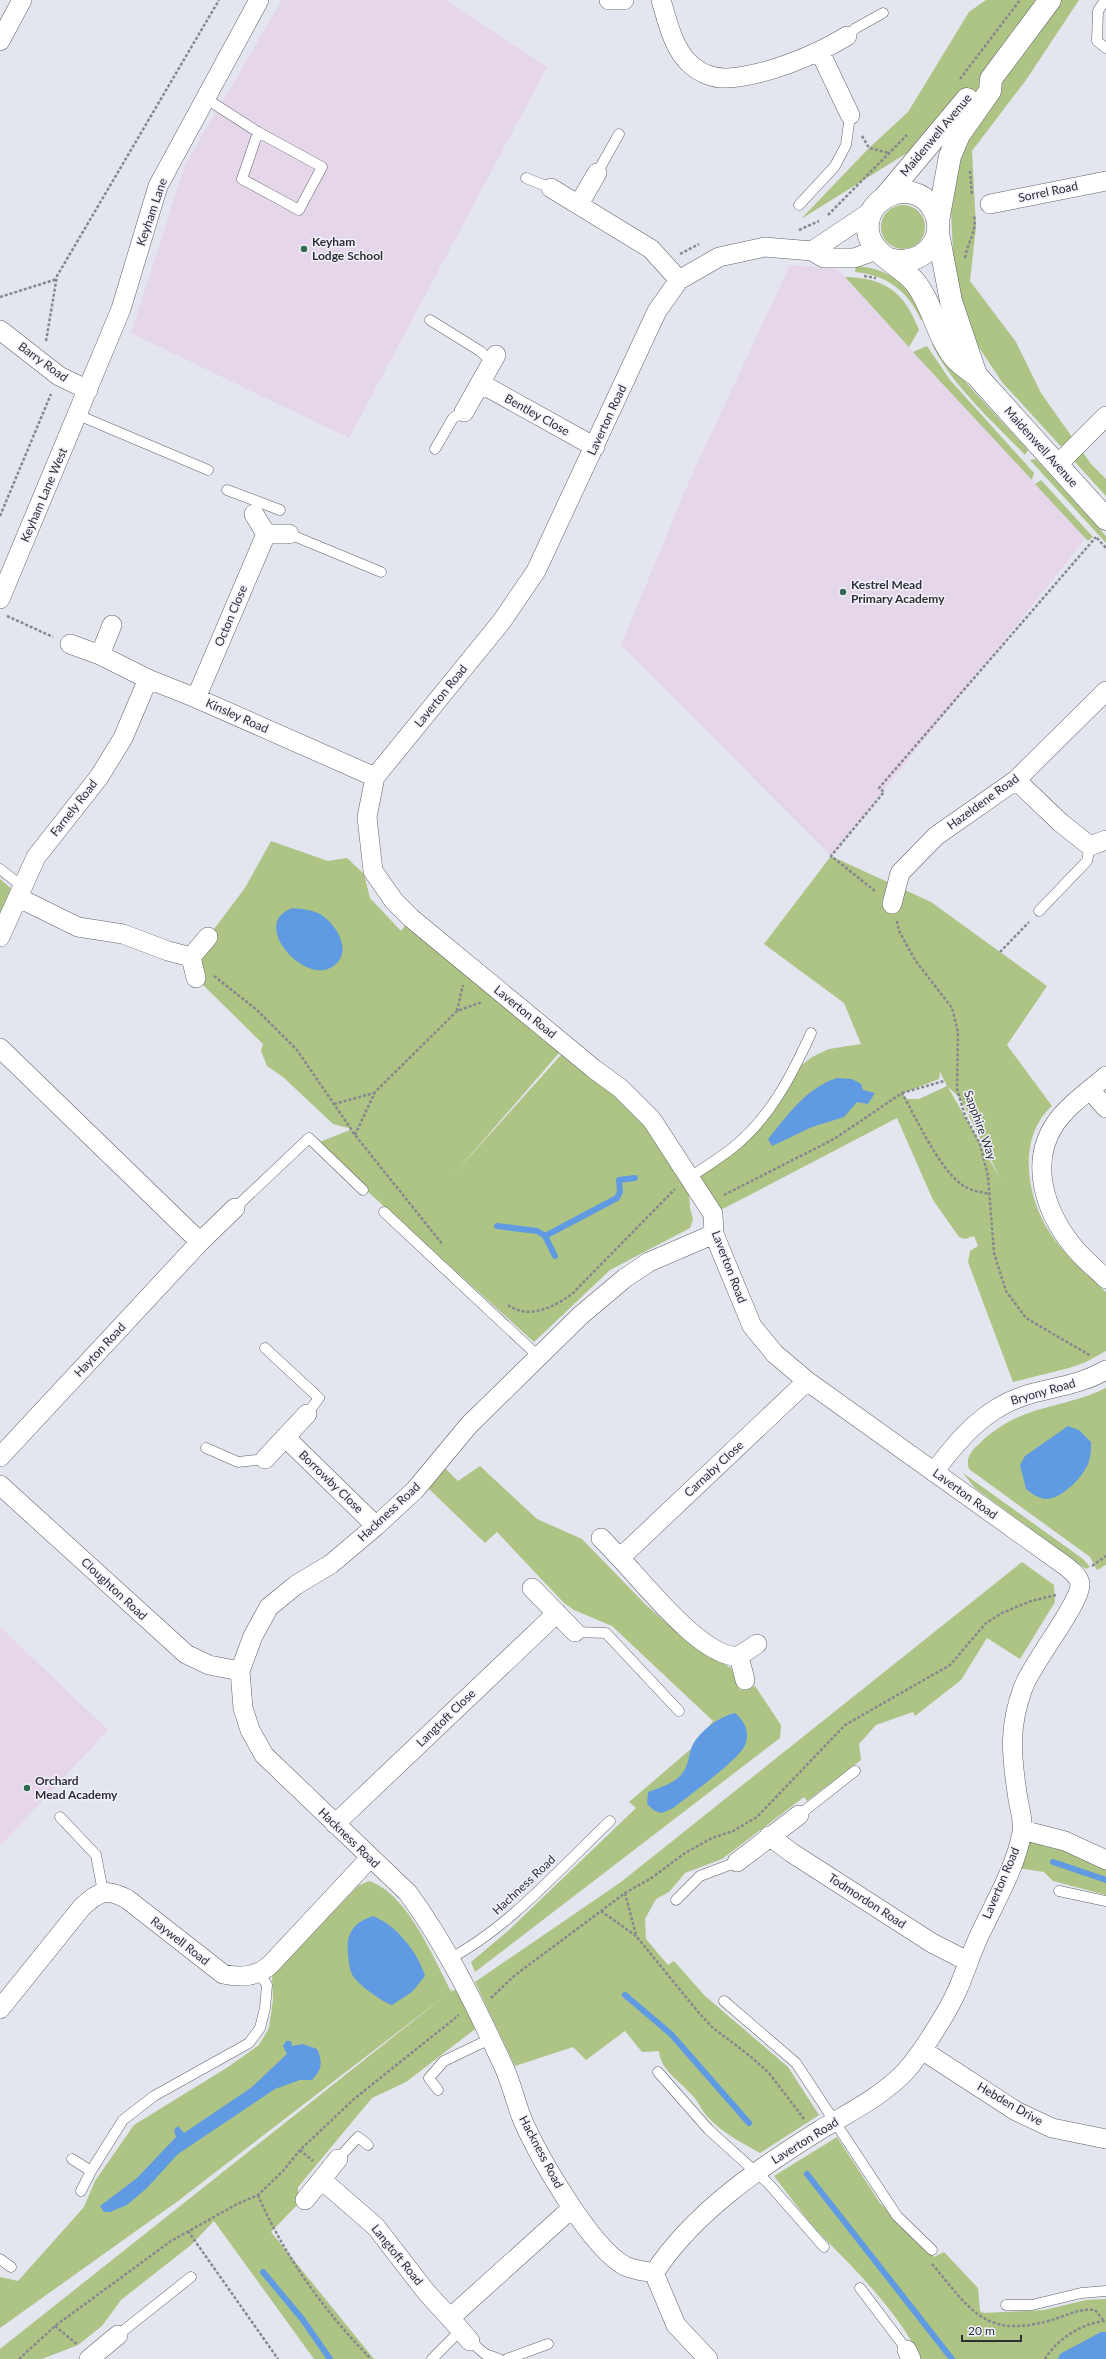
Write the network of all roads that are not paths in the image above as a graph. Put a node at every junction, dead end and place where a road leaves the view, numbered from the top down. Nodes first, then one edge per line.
1 (260, 0) edge
2 (609, 0) edge
3 (624, 0) edge
4 (661, 0) edge
5 (1105, 0) edge
6 (1046, 2) edge
7 (19, 6) edge
8 (883, 13) dead end
9 (847, 36) joint
10 (0, 41) edge
11 (1106, 48) edge
12 (820, 52) junction
13 (991, 78) junction
14 (205, 98) junction
15 (850, 114) joint
16 (258, 132) junction
17 (619, 134) dead end
18 (597, 173) joint
19 (526, 178) dead end
20 (1106, 180) edge
21 (551, 188) joint
22 (579, 204) junction
23 (878, 204) junction
24 (799, 205) dead end
25 (982, 207) road end
26 (938, 227) junction
27 (812, 252) junction
28 (883, 255) junction
29 (673, 273) junction
30 (430, 320) dead end
31 (0, 330) edge
32 (494, 358) joint
33 (976, 375) junction
34 (480, 383) junction
35 (88, 390) junction
36 (464, 412) joint
37 (78, 415) junction
38 (1106, 416) edge
39 (595, 447) junction
40 (435, 450) dead end
41 (1058, 465) junction
42 (208, 470) dead end
43 (228, 490) dead end
44 (256, 507) junction
45 (280, 510) dead end
46 (1098, 529) edge
47 (266, 534) junction
48 (288, 534) joint
49 (380, 572) dead end
50 (0, 599) edge
51 (112, 625) dead end
52 (70, 644) road end
53 (100, 655) junction
54 (148, 679) junction
55 (1106, 691) edge
56 (196, 698) junction
57 (375, 777) junction
58 (1016, 780) junction
59 (1098, 843) edge
60 (0, 869) edge
61 (21, 893) junction
62 (892, 904) road end
63 (1039, 911) road end
64 (0, 937) edge
65 (208, 937) dead end
66 (191, 957) junction
67 (196, 978) dead end
68 (811, 1033) dead end
69 (0, 1048) edge
70 (1106, 1076) edge
71 (1090, 1090) junction
72 (1106, 1108) edge
73 (689, 1175) junction
74 (363, 1190) dead end
75 (236, 1208) joint
76 (384, 1212) dead end
77 (714, 1234) junction
78 (200, 1242) junction
79 (1106, 1279) edge
80 (265, 1348) dead end
81 (538, 1356) junction
82 (1100, 1363) edge
83 (807, 1381) junction
84 (307, 1414) joint
85 (285, 1437) junction
86 (206, 1448) dead end
87 (0, 1457) edge
88 (264, 1459) joint
89 (934, 1472) junction
90 (0, 1484) edge
91 (376, 1526) junction
92 (601, 1538) dead end
93 (620, 1558) junction
94 (532, 1588) dead end
95 (557, 1613) junction
96 (575, 1632) joint
97 (757, 1644) dead end
98 (739, 1656) junction
99 (240, 1671) junction
100 (745, 1680) dead end
101 (680, 1711) dead end
102 (855, 1771) dead end
103 (799, 1815) joint
104 (60, 1817) dead end
105 (610, 1821) dead end
106 (335, 1824) junction
107 (1022, 1830) junction
108 (770, 1836) junction
109 (370, 1858) junction
110 (1106, 1860) edge
111 (736, 1862) joint
112 (1059, 1891) dead end
113 (103, 1892) junction
114 (676, 1900) dead end
115 (1106, 1901) edge
116 (449, 1959) junction
117 (967, 1961) junction
118 (260, 1974) junction
119 (724, 2001) dead end
120 (0, 2009) edge
121 (490, 2039) junction
122 (922, 2050) junction
123 (658, 2072) dead end
124 (438, 2090) dead end
125 (835, 2123) junction
126 (1106, 2139) edge
127 (368, 2145) dead end
128 (72, 2159) dead end
129 (338, 2159) joint
130 (91, 2171) junction
131 (757, 2172) junction
132 (322, 2180) junction
133 (81, 2191) dead end
134 (305, 2200) dead end
135 (572, 2208) junction
136 (824, 2247) dead end
137 (930, 2255) road end
138 (0, 2259) edge
139 (11, 2267) dead end
140 (654, 2273) junction
141 (191, 2277) dead end
142 (860, 2288) dead end
143 (1106, 2291) edge
144 (1006, 2304) dead end
145 (460, 2330) junction
146 (118, 2334) joint
147 (548, 2344) dead end
148 (909, 2354) edge
149 (92, 2358) edge
150 (432, 2359) edge
151 (499, 2359) edge
152 (507, 2359) edge
153 (708, 2359) edge

1 - 14 street, Keyham Lane
2 - 3 street
4 - 12 street
5 - 11 lane
6 - 13 street, Maidenwell Avenue
7 - 10 street
8 - 9 lane
9 - 12 street
12 - 15 street
13 - 23 street, Maidenwell Avenue
13 - 26 street, Maidenwell Avenue
14 - 16 lane
14 - 35 street, Keyham Lane
15 - 24 lane
16 - 16 lane
17 - 18 lane
18 - 22 street
19 - 21 lane
20 - 25 street, Sorrel Road
21 - 22 street
22 - 29 street
23 - 26 street, Maidenwell Avenue
23 - 27 street
23 - 28 street, Maidenwell Avenue
26 - 28 street, Maidenwell Avenue
26 - 33 street, Maidenwell Avenue
27 - 28 street, Laverton Road
27 - 29 street, Laverton Road
28 - 33 street, Maidenwell Avenue
29 - 39 street, Laverton Road
30 - 32 lane
31 - 35 street, Barry Road
32 - 34 street
33 - 41 street, Maidenwell Avenue
34 - 36 street
34 - 39 street, Bentley Close
35 - 37 street, Keyham Lane West
36 - 40 lane
37 - 42 lane
37 - 50 street, Keyham Lane West
38 - 41 street
39 - 57 street, Laverton Road
41 - 46 street, Maidenwell Avenue
43 - 44 lane
44 - 45 lane
44 - 47 street
47 - 48 street
47 - 56 street, Octon Close
48 - 49 lane
51 - 53 street
52 - 53 street, Kinsley Road
53 - 54 street, Kinsley Road
54 - 56 street, Kinsley Road
54 - 61 street, Farnely Road
55 - 58 street, Hazeldene Road
56 - 57 street, Kinsley Road
57 - 73 street, Laverton Road
58 - 59 street
58 - 62 street, Hazeldene Road
59 - 63 lane
60 - 61 lane
61 - 64 street, Farnely Road
61 - 66 street
65 - 66 street
66 - 67 street
68 - 73 lane
69 - 78 street
70 - 71 street
71 - 72 street
71 - 79 street
73 - 77 street, Laverton Road
74 - 75 lane
75 - 78 street, Hayton Road
76 - 81 lane
77 - 81 street, Hackness Road
77 - 83 street, Laverton Road
78 - 87 street, Hayton Road
80 - 84 lane
81 - 91 street, Hackness Road
82 - 89 street, Bryony Road
83 - 89 street, Laverton Road
83 - 93 street, Carnaby Close
84 - 85 street
85 - 88 street
85 - 91 street, Borrowby Close
86 - 88 lane
89 - 107 street, Laverton Road
90 - 99 street, Cloughton Road
91 - 99 street, Hackness Road
92 - 93 street
93 - 98 street
94 - 95 street
95 - 96 street
95 - 106 street, Langtoft Close
96 - 101 lane
97 - 98 street
98 - 100 street
99 - 106 street, Hackness Road
102 - 103 lane
103 - 108 street
104 - 113 lane
105 - 116 lane, Hachness Road
106 - 109 street, Hackness Road
107 - 110 street
107 - 117 street, Laverton Road
108 - 111 street
108 - 117 street, Todmordon Road
109 - 116 street, Hackness Road
109 - 118 street
111 - 114 lane
112 - 115 lane
113 - 118 street, Raywell Road
113 - 120 street
116 - 121 street, Hackness Road
117 - 122 street, Laverton Road
118 - 130 lane
119 - 125 lane
121 - 124 lane
121 - 135 street, Hackness Road
122 - 125 street, Laverton Road
122 - 126 street, Hebden Drive
123 - 131 lane
125 - 131 street, Laverton Road
125 - 137 lane
127 - 129 lane
128 - 130 lane
129 - 132 street
130 - 133 lane
131 - 136 lane
131 - 140 street, Laverton Road
132 - 134 street
132 - 145 street, Langtoft Road
135 - 140 street, Hackness Road
135 - 145 street
138 - 139 lane
140 - 153 street
141 - 146 lane
142 - 148 lane
143 - 144 lane
145 - 150 lane
145 - 151 lane
146 - 149 street
147 - 152 lane

